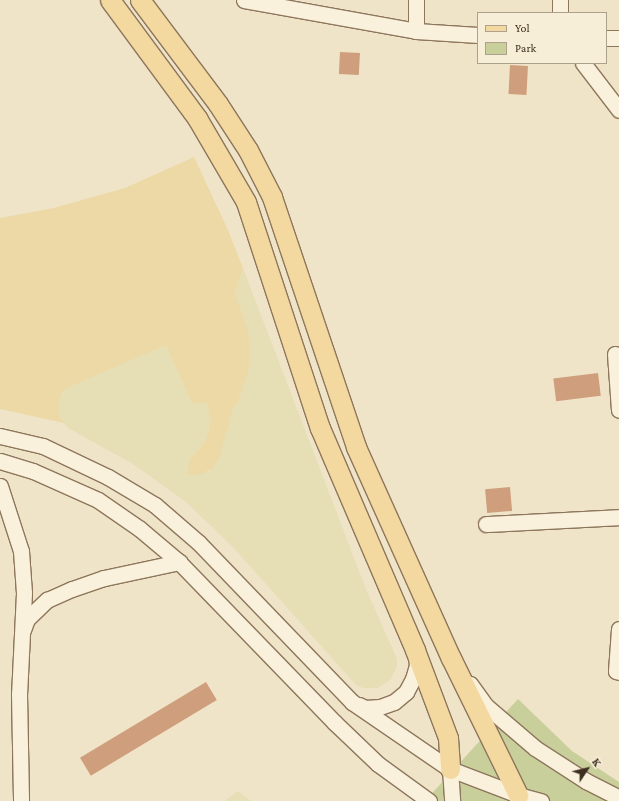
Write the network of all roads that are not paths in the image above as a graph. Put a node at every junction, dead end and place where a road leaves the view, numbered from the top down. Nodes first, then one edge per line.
1 (110, 0) edge
2 (140, 0) edge
3 (244, 0) edge
4 (416, 0) edge
5 (560, 0) edge
6 (560, 12) edge
7 (416, 31) junction
8 (477, 35) edge
9 (607, 38) edge
10 (619, 38) edge
11 (583, 64) edge
12 (619, 110) edge
13 (615, 354) dead end
14 (619, 410) edge
15 (0, 436) edge
16 (0, 461) edge
17 (0, 486) edge
18 (619, 517) edge
19 (486, 524) dead end
20 (179, 562) junction
21 (619, 629) edge
22 (21, 636) junction
23 (415, 650) junction
24 (451, 658) junction
25 (619, 672) edge
26 (352, 702) junction
27 (450, 769) junction
28 (518, 798) edge
29 (619, 798) edge
30 (21, 801) edge
31 (429, 801) edge
32 (452, 801) edge
33 (541, 801) edge

1 - 23 main road
2 - 24 main road
3 - 7 street
4 - 7 street
5 - 6 street
7 - 8 street
9 - 10 street
11 - 12 street
13 - 14 street
15 - 26 street
16 - 20 street
17 - 22 street
18 - 19 street
20 - 22 street
20 - 31 street
21 - 25 street
22 - 30 street
23 - 26 street
23 - 27 main road
24 - 28 main road
24 - 29 street
26 - 27 street
27 - 28 street
27 - 32 street
28 - 33 street

